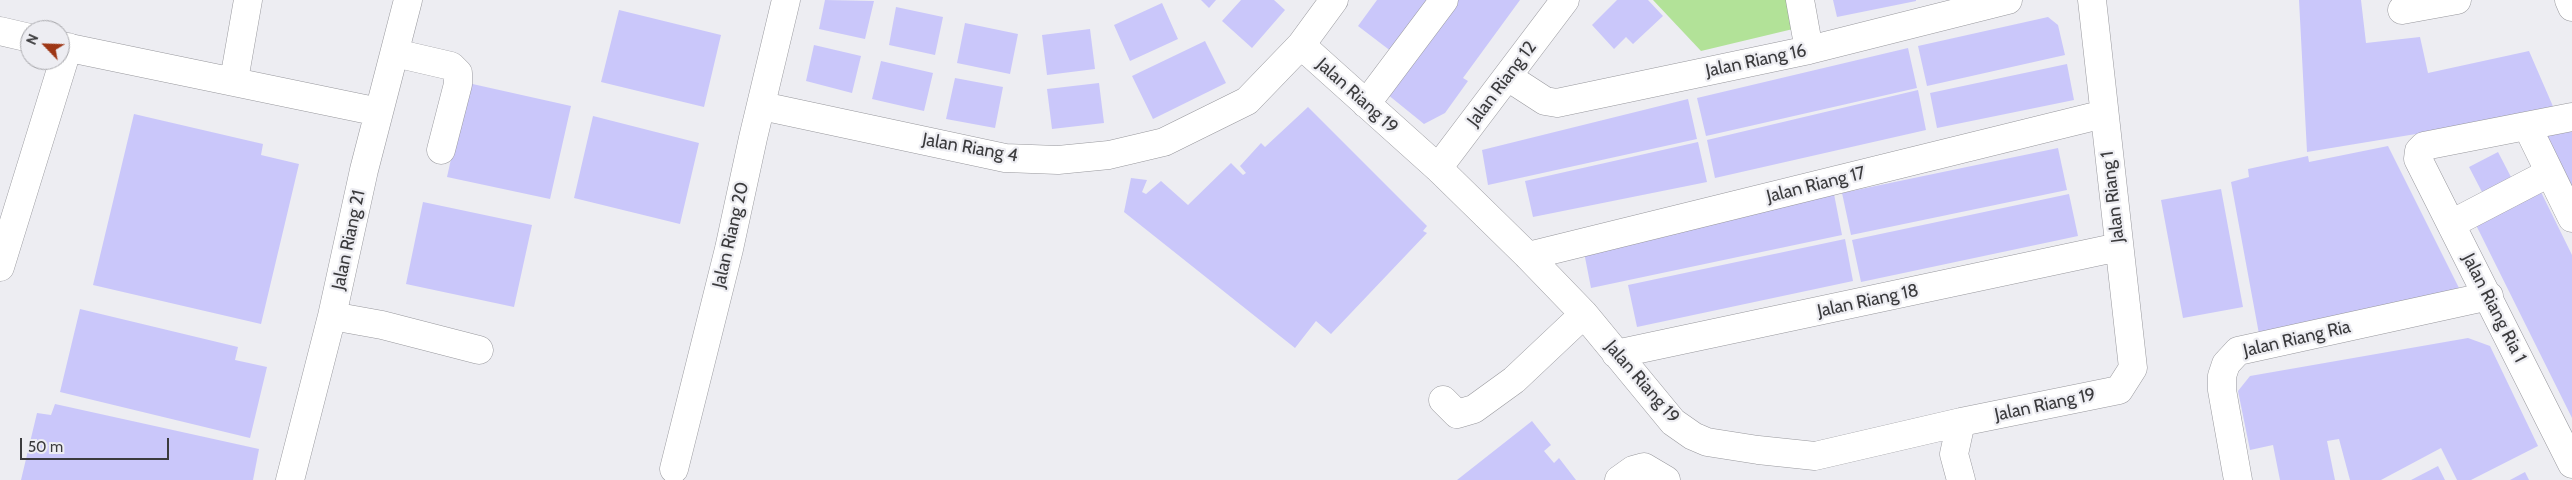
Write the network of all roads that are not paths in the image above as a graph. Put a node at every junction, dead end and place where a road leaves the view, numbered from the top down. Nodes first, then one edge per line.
1 (248, 0) edge
2 (408, 0) edge
3 (786, 0) edge
4 (1334, 0) edge
5 (1444, 0) edge
6 (1565, 0) edge
7 (1800, 0) edge
8 (2008, 0) edge
9 (2092, 0) edge
10 (2457, 0) edge
11 (2569, 0) edge
12 (2572, 7) edge
13 (2402, 10) dead end
14 (0, 31) edge
15 (20, 36) edge
16 (1301, 46) junction
17 (70, 47) edge
18 (1809, 50) junction
19 (395, 53) junction
20 (57, 70) edge
21 (1508, 77) junction
22 (234, 80) junction
23 (1366, 104) junction
24 (762, 106) junction
25 (378, 112) junction
26 (2104, 114) junction
27 (2572, 117) edge
28 (2527, 126) junction
29 (441, 150) dead end
30 (1438, 168) junction
31 (2549, 173) junction
32 (2572, 218) edge
33 (2451, 224) junction
34 (2119, 247) junction
35 (1528, 256) junction
36 (0, 267) edge
37 (2489, 296) junction
38 (1584, 314) junction
39 (332, 316) junction
40 (479, 350) dead end
41 (1616, 354) junction
42 (2119, 390) joint
43 (1443, 400) dead end
44 (1960, 422) junction
45 (1903, 437) junction
46 (1954, 454) junction
47 (2572, 464) edge
48 (674, 469) dead end
49 (290, 480) edge
50 (1619, 480) edge
51 (1666, 480) edge
52 (1961, 480) edge
53 (2238, 480) edge

1 - 22 street
2 - 19 street, Jalan Riang 21
3 - 24 street, Jalan Riang 20
4 - 16 street, Jalan Riang 4
5 - 23 street
6 - 21 street, Jalan Riang 12
7 - 18 street
8 - 18 street, Jalan Riang 16
9 - 26 street, Jalan Riang 1
10 - 13 street
11 - 12 street
14 - 15 street
16 - 23 street, Jalan Riang 19
16 - 24 street, Jalan Riang 4
17 - 22 street
18 - 21 street, Jalan Riang 16
19 - 25 street, Jalan Riang 21
19 - 29 street
20 - 36 street
21 - 30 street, Jalan Riang 12
22 - 25 street
23 - 30 street, Jalan Riang 19
24 - 48 street, Jalan Riang 20
25 - 39 street, Jalan Riang 21
26 - 34 street, Jalan Riang 1
26 - 35 street, Jalan Riang 17
27 - 28 street
28 - 31 street
28 - 33 street, Jalan Riang Ria 1
30 - 35 street, Jalan Riang 19
31 - 32 street
31 - 33 street
33 - 37 street, Jalan Riang Ria 1
34 - 41 street, Jalan Riang 18
34 - 42 street, Jalan Riang 1
35 - 38 street, Jalan Riang 19
37 - 47 street, Jalan Riang Ria 1
37 - 53 street, Jalan Riang Ria
38 - 41 street, Jalan Riang 19
38 - 43 street
39 - 40 street
39 - 49 street, Jalan Riang 21
41 - 45 street, Jalan Riang 19
42 - 44 street, Jalan Riang 19
44 - 45 street, Jalan Riang 19
44 - 46 street
45 - 46 street
46 - 52 street
50 - 51 street

